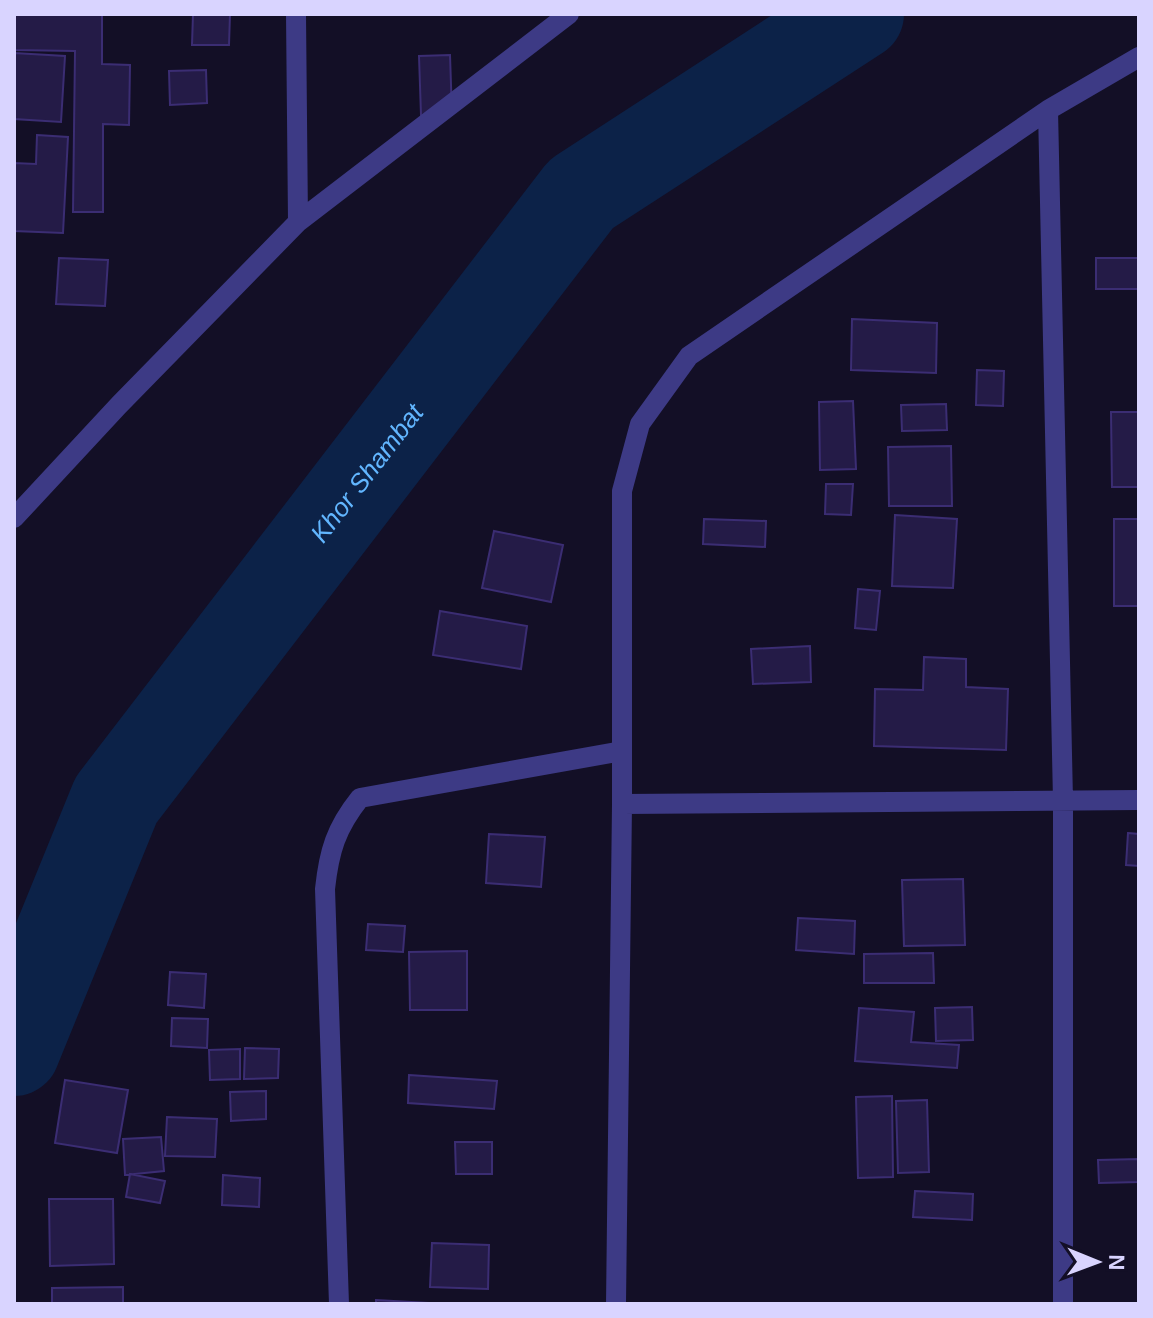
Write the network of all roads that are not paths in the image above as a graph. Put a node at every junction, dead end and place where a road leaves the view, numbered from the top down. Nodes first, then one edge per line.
1 (296, 14) edge
2 (569, 14) edge
3 (1139, 57) edge
4 (1048, 110) junction
5 (298, 222) junction
6 (14, 518) edge
7 (622, 751) junction
8 (1063, 800) junction
9 (1139, 800) edge
10 (622, 804) junction
11 (339, 1304) edge
12 (616, 1304) edge
13 (1063, 1304) edge

1 - 5 street
2 - 5 street
3 - 4 street
4 - 7 street
4 - 8 street
5 - 6 street
7 - 10 street
7 - 11 street
8 - 9 street
8 - 10 street
8 - 13 street
10 - 12 street

